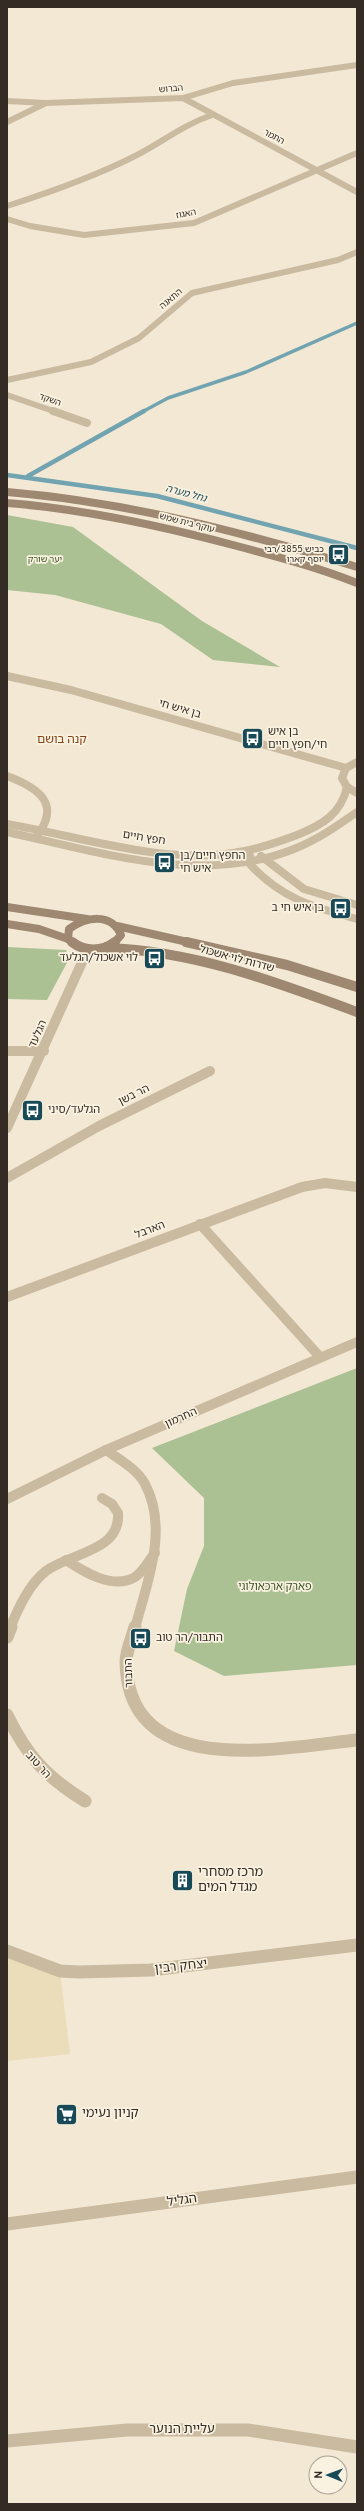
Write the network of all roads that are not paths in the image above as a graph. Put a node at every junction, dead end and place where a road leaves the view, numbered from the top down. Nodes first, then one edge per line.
1 (357, 65) edge
2 (183, 98) junction
3 (7, 101) edge
4 (46, 103) junction
5 (212, 115) junction
6 (7, 122) edge
7 (357, 153) edge
8 (319, 171) junction
9 (357, 192) edge
10 (7, 206) edge
11 (7, 219) edge
12 (357, 252) edge
13 (7, 380) edge
14 (7, 388) edge
15 (7, 395) edge
16 (87, 423) dead end
17 (7, 492) edge
18 (7, 503) edge
19 (357, 567) edge
20 (357, 583) edge
21 (7, 676) edge
22 (357, 762) edge
23 (346, 768) junction
24 (7, 776) edge
25 (347, 787) junction
26 (357, 793) edge
27 (357, 812) edge
28 (7, 824) edge
29 (43, 830) junction
30 (7, 832) edge
31 (35, 838) junction
32 (251, 852) junction
33 (265, 858) junction
34 (248, 862) junction
35 (357, 905) edge
36 (7, 907) edge
37 (89, 919) junction
38 (357, 919) edge
39 (7, 924) edge
40 (117, 926) junction
41 (68, 939) junction
42 (107, 948) junction
43 (88, 949) junction
44 (357, 987) edge
45 (357, 1012) edge
46 (7, 1051) edge
47 (44, 1051) junction
48 (210, 1071) dead end
49 (7, 1128) edge
50 (7, 1178) edge
51 (357, 1187) edge
52 (200, 1224) junction
53 (7, 1297) edge
54 (357, 1342) edge
55 (320, 1357) junction
56 (106, 1450) junction
57 (102, 1498) dead end
58 (7, 1499) edge
59 (155, 1553) junction
60 (66, 1560) junction
61 (7, 1637) edge
62 (7, 1715) edge
63 (357, 1740) edge
64 (85, 1801) dead end
65 (357, 1945) edge
66 (7, 1951) edge
67 (357, 2177) edge
68 (7, 2224) edge
69 (7, 2441) edge
70 (357, 2446) edge

1 - 2 street, הברוש
2 - 4 street, הברוש
2 - 5 street, התמר
3 - 4 street, הברוש
4 - 6 street
5 - 8 street, התמר
5 - 10 street
7 - 8 street, האגוז
8 - 9 street, התמר
8 - 11 street, האגוז
12 - 13 street, התאנה
13 - 14 street
15 - 16 street, השקד
17 - 19 main road, עוקף בית שמש
18 - 20 main road, עוקף בית שמש
21 - 23 street, בן איש חי
22 - 23 street
23 - 25 street
24 - 29 street
25 - 26 street
25 - 32 street, חפץ חיים
27 - 33 street, חפץ חיים
28 - 29 street, חפץ חיים
29 - 31 street
29 - 32 street, חפץ חיים
30 - 31 street, חפץ חיים
31 - 34 street, חפץ חיים
32 - 33 street
32 - 34 street
33 - 34 street, חפץ חיים
33 - 35 street
34 - 38 street
36 - 37 main road
37 - 40 main road
37 - 41 main road
39 - 41 main road
40 - 42 main road
40 - 44 main road, שדרות לוי אשכול
41 - 43 main road
42 - 43 main road
42 - 45 main road, שדרות לוי אשכול
43 - 47 street, הגלעד
46 - 47 street
47 - 49 street, הגלעד
48 - 50 street, הר בשן
51 - 52 street, הארבל
52 - 53 street, הארבל
52 - 55 street
54 - 55 street, החרמון
55 - 56 street, החרמון
56 - 58 street, החרמון
56 - 59 street, התבור
57 - 60 street
59 - 60 street
59 - 63 street, התבור
60 - 61 street
62 - 64 street, הר טוב
65 - 66 street, יצחק רבין
67 - 68 street, הגליל
69 - 70 street, עליית הנוער

